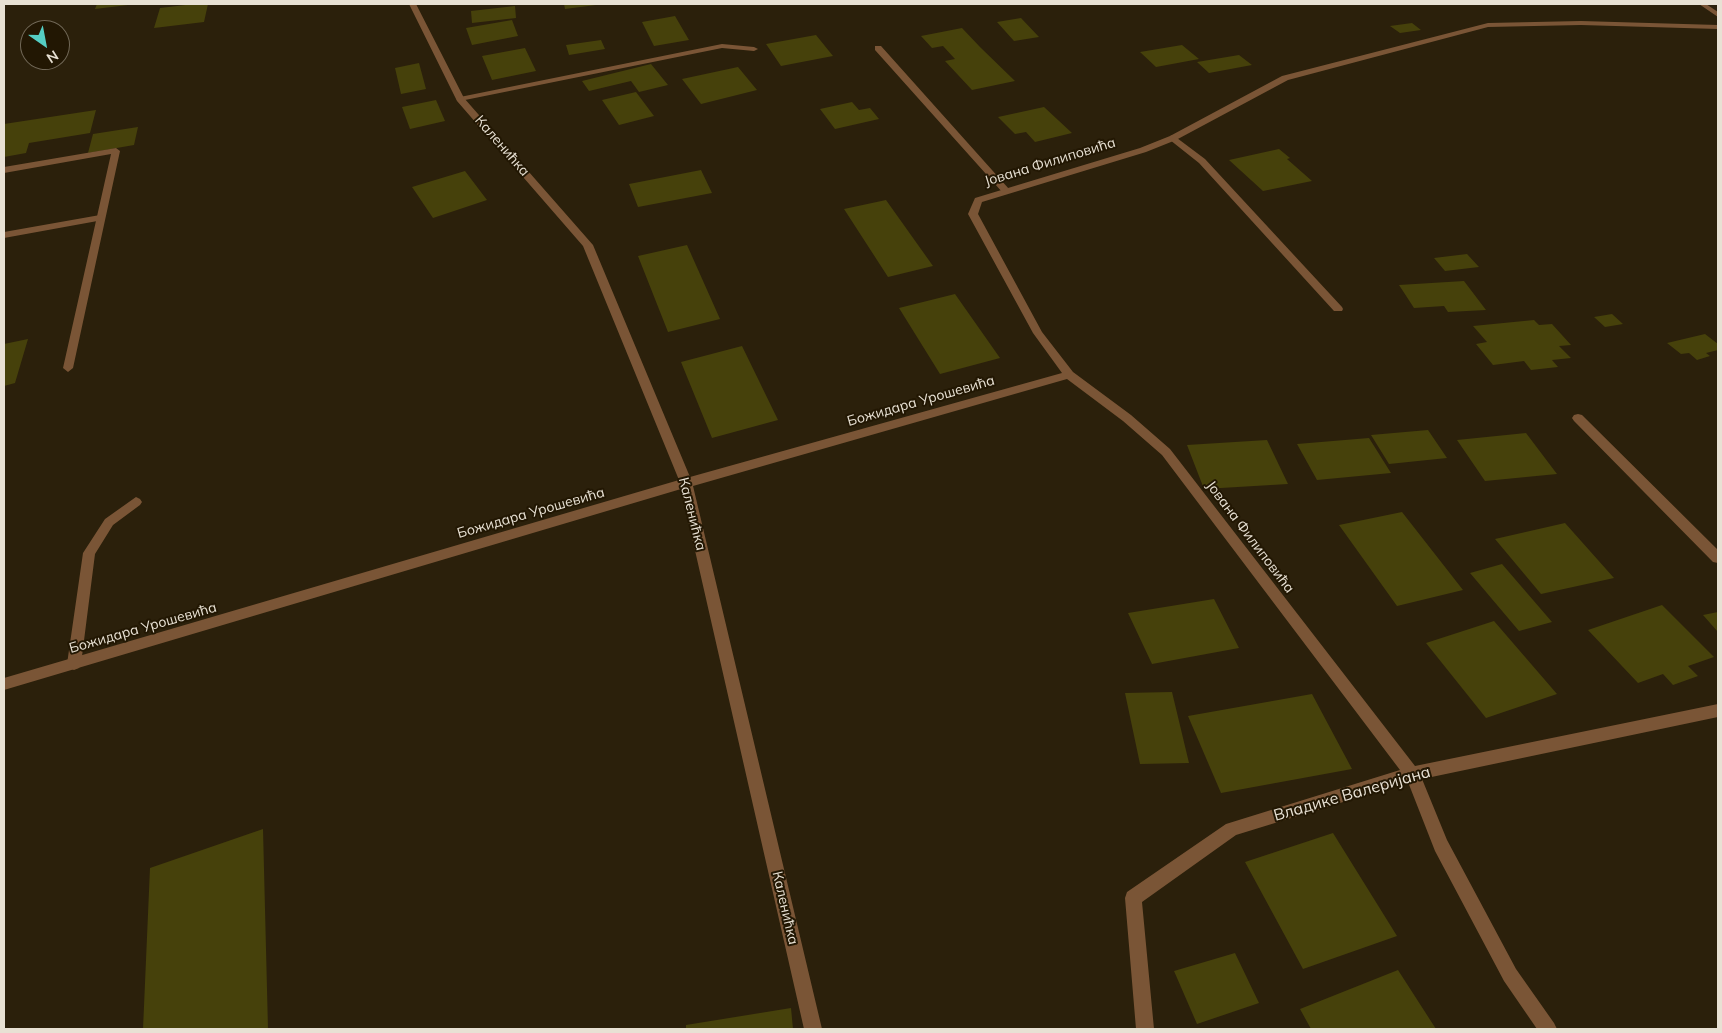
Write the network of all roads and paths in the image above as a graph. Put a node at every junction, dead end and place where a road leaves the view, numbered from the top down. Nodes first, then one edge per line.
1 (412, 4) edge
2 (1702, 4) edge
3 (1718, 15) edge
4 (1718, 27) edge
5 (878, 48) dead end
6 (754, 50) dead end
7 (460, 98) junction
8 (1173, 138) junction
9 (4, 170) edge
10 (1006, 191) junction
11 (100, 218) junction
12 (4, 235) edge
13 (1338, 309) dead end
14 (68, 368) dead end
15 (1069, 375) junction
16 (1578, 418) dead end
17 (686, 483) junction
18 (136, 502) dead end
19 (1718, 558) edge
20 (74, 664) junction
21 (4, 684) edge
22 (1718, 710) edge
23 (1412, 774) junction
24 (813, 1029) edge
25 (1146, 1029) edge
26 (1548, 1029) edge

1 - 7 street, Каленићка
2 - 3 street
4 - 8 street, Јована Филиповића
5 - 10 street
6 - 7 street
7 - 17 street, Каленићка
8 - 10 street, Јована Филиповића
8 - 13 street
9 - 11 street
10 - 15 street, Јована Филиповића
11 - 12 street
11 - 14 street
15 - 17 street, Божидара Урошевића
15 - 23 street, Јована Филиповића
16 - 19 street
17 - 20 street, Божидара Урошевића
17 - 24 street, Каленићка
18 - 20 street
20 - 21 street, Божидара Урошевића
22 - 23 street, Владике Валеријана
23 - 25 street, Владике Валеријана
23 - 26 street, Јована Филиповића

